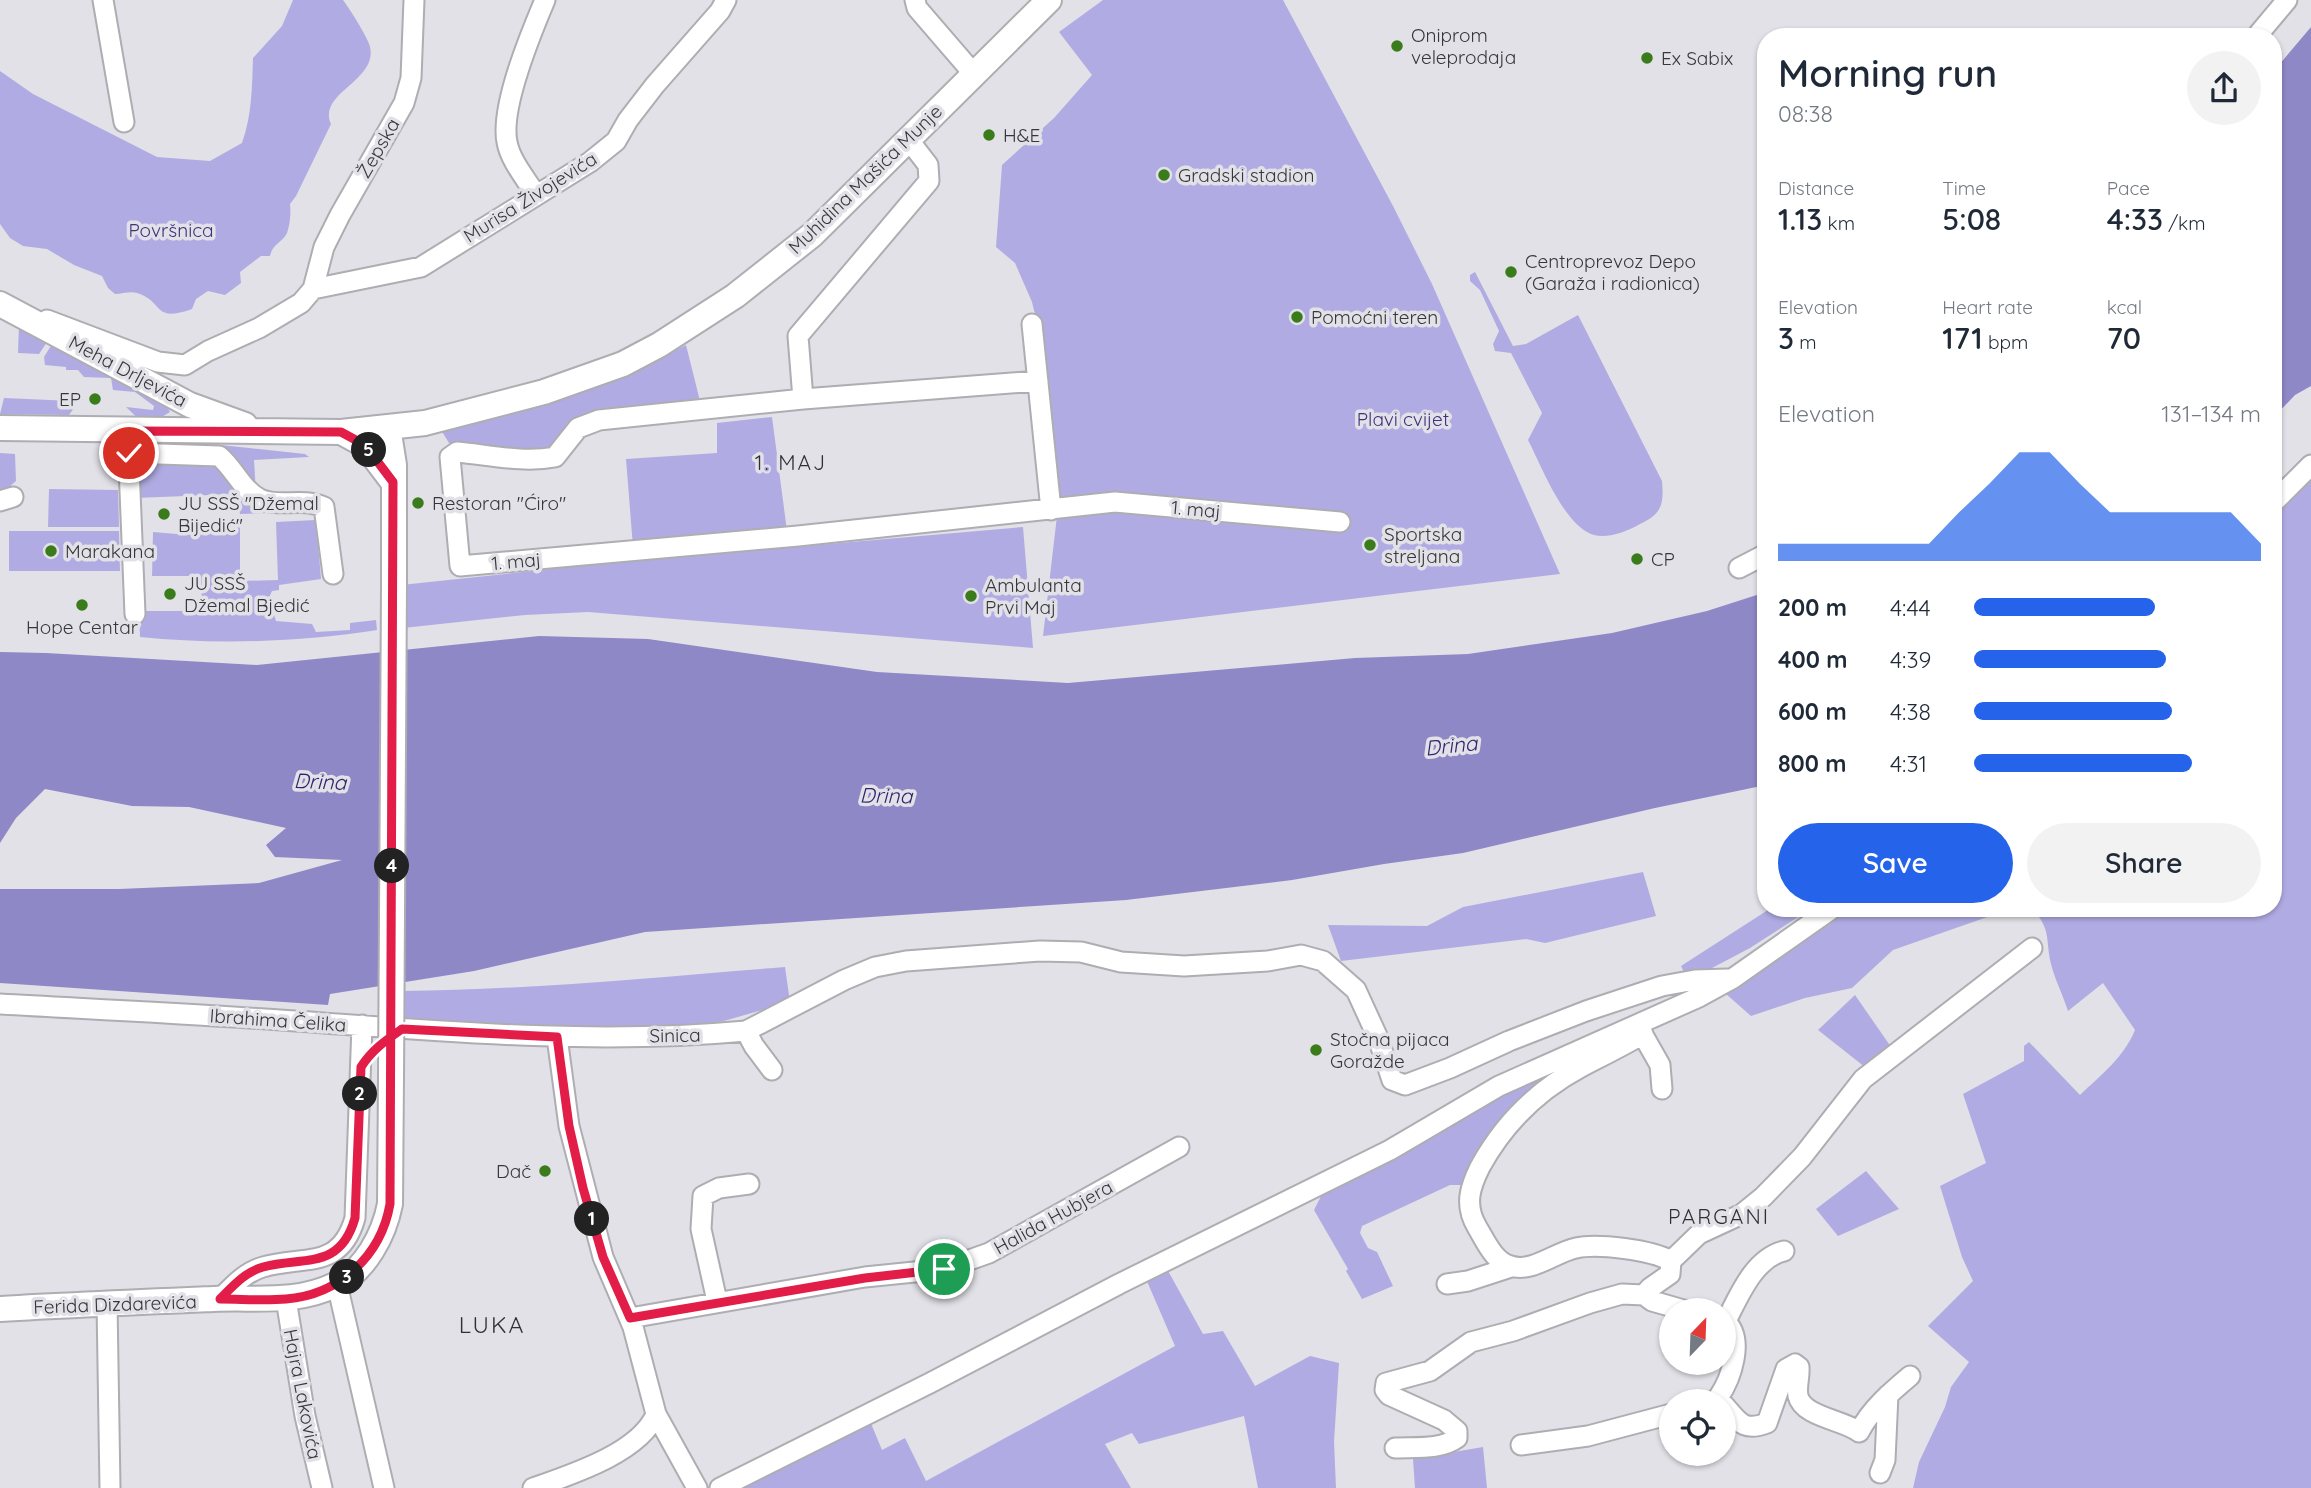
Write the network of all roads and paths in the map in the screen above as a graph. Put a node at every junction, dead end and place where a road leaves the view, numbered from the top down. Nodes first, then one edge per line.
1 (103, 0) edge
2 (414, 0) edge
3 (545, 0) edge
4 (726, 0) edge
5 (915, 0) edge
6 (1049, 0) edge
7 (2287, 0) edge
8 (2264, 28) edge
9 (974, 73) junction
10 (124, 122) dead end
11 (908, 139) junction
12 (536, 195) junction
13 (313, 289) junction
14 (0, 304) edge
15 (29, 318) junction
16 (1032, 324) dead end
17 (1038, 381) junction
18 (160, 390) junction
19 (803, 400) junction
20 (425, 423) junction
21 (388, 427) junction
22 (0, 429) edge
23 (169, 432) junction
24 (270, 432) junction
25 (341, 432) junction
26 (128, 442) junction
27 (2311, 465) edge
28 (393, 474) junction
29 (2282, 494) edge
30 (1051, 510) junction
31 (1340, 522) dead end
32 (1757, 559) edge
33 (1739, 568) dead end
34 (333, 574) dead end
35 (135, 614) dead end
36 (1820, 917) edge
37 (2032, 948) dead end
38 (1732, 979) junction
39 (0, 1004) edge
40 (362, 1025) junction
41 (402, 1029) junction
42 (1641, 1029) junction
43 (746, 1031) junction
44 (557, 1037) junction
45 (361, 1067) junction
46 (772, 1070) dead end
47 (1662, 1089) dead end
48 (1180, 1147) dead end
49 (749, 1184) dead end
50 (1784, 1251) dead end
51 (1671, 1261) junction
52 (1511, 1266) junction
53 (337, 1284) junction
54 (1447, 1284) dead end
55 (1644, 1295) junction
56 (220, 1299) junction
57 (286, 1299) junction
58 (717, 1301) junction
59 (1736, 1301) edge
60 (107, 1303) junction
61 (1659, 1303) edge
62 (0, 1309) edge
63 (630, 1318) junction
64 (1910, 1376) dead end
65 (1888, 1395) junction
66 (656, 1414) junction
67 (1659, 1417) edge
68 (1736, 1418) edge
69 (1859, 1432) junction
70 (1521, 1445) dead end
71 (1395, 1448) dead end
72 (110, 1488) edge
73 (322, 1488) edge
74 (384, 1488) edge
75 (533, 1488) edge
76 (697, 1488) edge
77 (720, 1488) edge

1 - 10 street
2 - 13 street, Žepska
3 - 12 street
4 - 12 street, Murisa Živojevića
5 - 9 street
6 - 9 main road, Muhidina Mašića Munje
7 - 8 street
9 - 11 main road, Muhidina Mašića Munje
11 - 19 street
11 - 20 main road, Muhidina Mašića Munje
12 - 13 street, Murisa Živojevića
13 - 15 street, Meha Drljevića
14 - 15 main road, Meha Drljevića
15 - 18 main road, Meha Drljevića
16 - 17 street
17 - 19 street, 1. maj
17 - 30 street
18 - 23 main road
18 - 24 main road, Meha Drljevića
19 - 30 street, 1. maj
20 - 21 main road, Muhidina Mašića Munje
20 - 28 main road
21 - 25 main road, Muhidina Mašića Munje
21 - 28 main road, Ferida Dizdarevića
22 - 26 main road, Muhidina Mašića Munje
23 - 24 main road, Muhidina Mašića Munje
23 - 26 main road, Muhidina Mašića Munje
24 - 25 main road, Muhidina Mašića Munje
25 - 28 main road
26 - 34 street
26 - 35 street
27 - 29 street
28 - 53 main road, Ferida Dizdarevića, bridge
30 - 31 street, 1. maj
32 - 33 street
36 - 38 street
37 - 51 street
38 - 42 street
38 - 43 street
39 - 40 street, Ibrahima Čelika
40 - 41 street, Ibrahima Čelika
40 - 45 street
41 - 44 street, Ibrahima Čelika
41 - 45 street
42 - 47 street
42 - 52 street
42 - 77 street
43 - 44 street, Sinica
43 - 46 street
44 - 63 street
45 - 56 street
48 - 58 street, Halida Hubjera
49 - 58 street
50 - 59 street
51 - 52 street
51 - 55 street
52 - 54 street
53 - 57 main road, Ferida Dizdarevića
53 - 74 street
55 - 61 street
55 - 71 street
56 - 57 main road, Ferida Dizdarevića
56 - 60 main road, Ferida Dizdarevića
57 - 73 street, Hajra Lakovića
58 - 63 street, Halida Hubjera
60 - 62 main road, Ferida Dizdarevića
60 - 72 street
63 - 66 street
64 - 65 street
65 - 69 street
65 - 69 street
66 - 75 street
66 - 76 street
67 - 70 street
68 - 69 street

